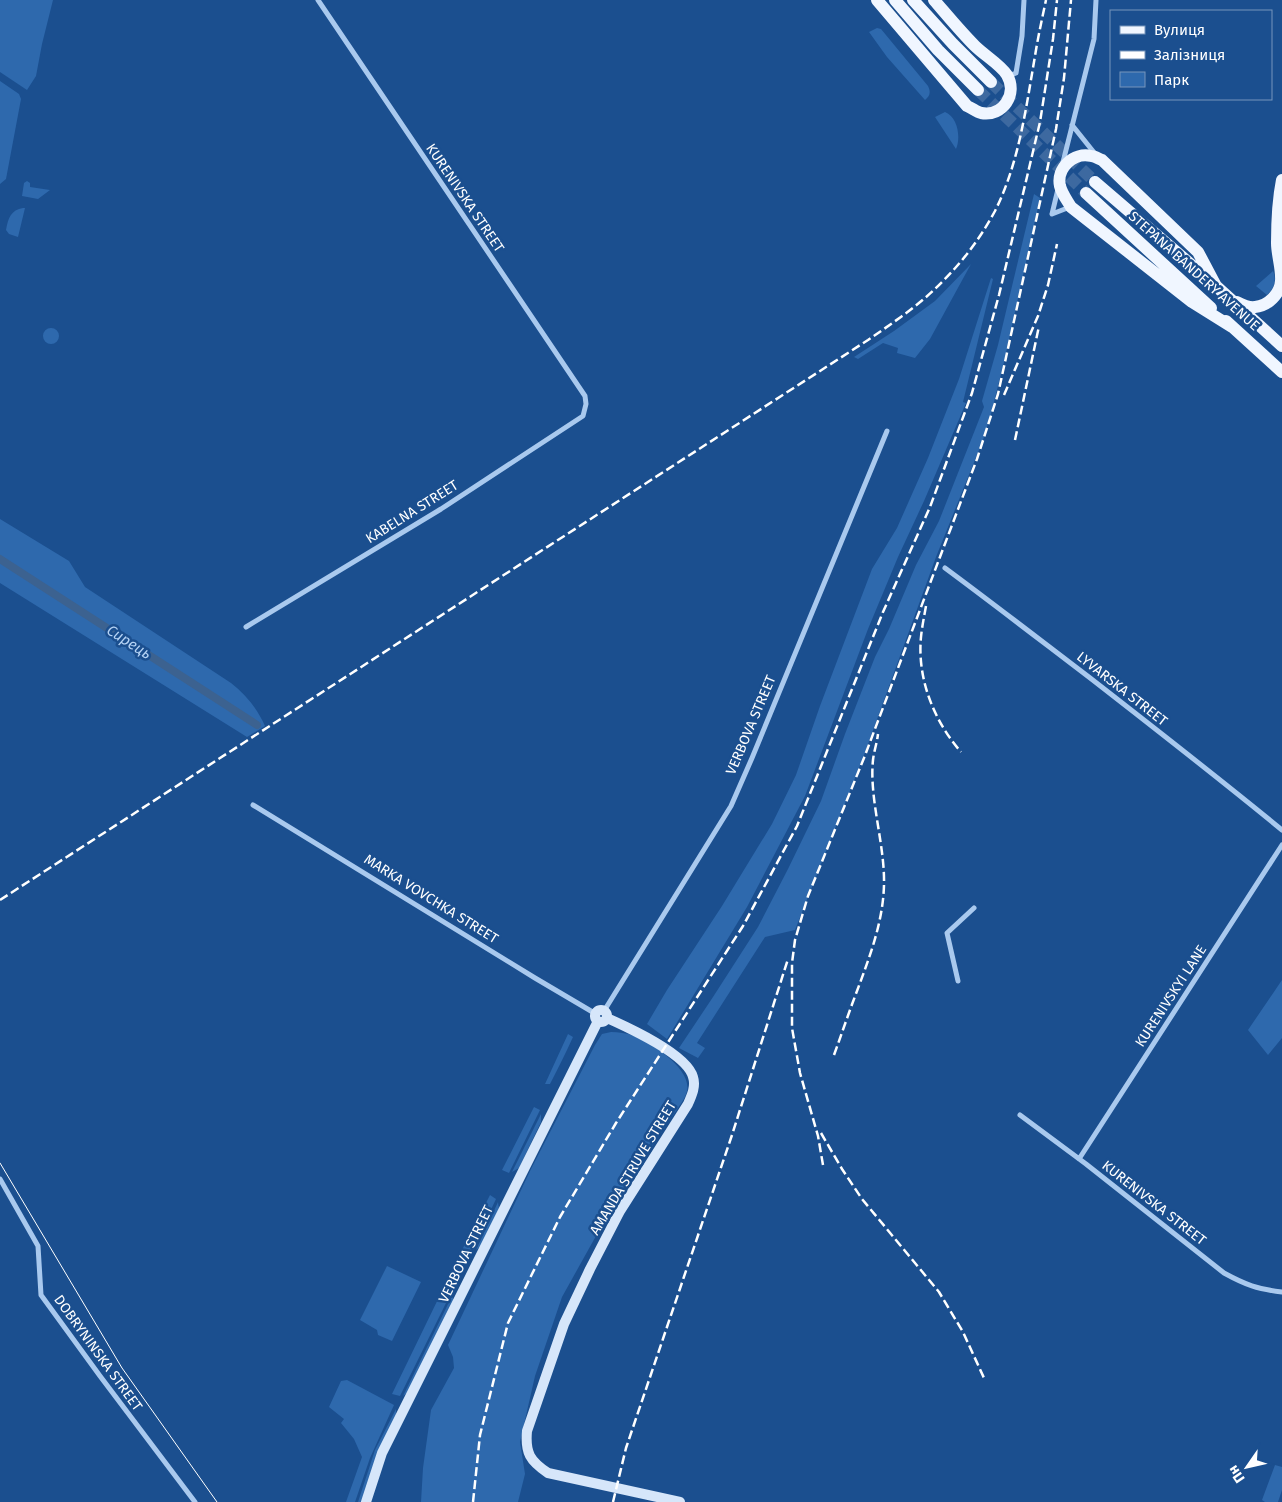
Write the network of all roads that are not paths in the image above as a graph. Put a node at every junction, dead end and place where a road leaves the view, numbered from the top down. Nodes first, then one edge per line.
1 (318, 0) edge
2 (877, 0) edge
3 (895, 0) edge
4 (913, 0) edge
5 (934, 0) edge
6 (1024, 0) edge
7 (1096, 0) edge
8 (1006, 74) junction
9 (990, 82) tunnel mouth
10 (978, 90) tunnel mouth
11 (1072, 125) junction
12 (1102, 160) junction
13 (1062, 170) junction
14 (1282, 180) edge
15 (1095, 182) tunnel mouth
16 (1060, 184) junction
17 (1086, 193) tunnel mouth
18 (1072, 207) junction
19 (1216, 286) junction
20 (1229, 298) junction
21 (1232, 327) junction
22 (1282, 339) edge
23 (1282, 346) edge
24 (1282, 372) edge
25 (585, 411) joint
26 (887, 431) dead end
27 (945, 568) dead end
28 (246, 627) dead end
29 (253, 805) dead end
30 (1282, 830) edge
31 (1282, 845) edge
32 (974, 908) dead end
33 (958, 981) dead end
34 (601, 1016) junction
35 (1020, 1115) dead end
36 (1079, 1159) junction
37 (0, 1179) edge
38 (1282, 1292) edge
39 (195, 1502) edge
40 (366, 1502) edge
41 (680, 1502) edge

1 - 25 street, KURENIVSKA STREET
2 - 8 main road
3 - 10 main road
4 - 9 main road
5 - 8 main road
6 - 8 street
7 - 11 street
11 - 12 street
11 - 13 street
12 - 13 main road
12 - 19 main road
13 - 16 main road
14 - 20 main road
15 - 19 main road, STEPANA BANDERY AVENUE
16 - 18 main road
16 - 18 street
17 - 21 main road, STEPANA BANDERY AVENUE
18 - 21 main road
19 - 20 main road, STEPANA BANDERY AVENUE
20 - 22 main road
20 - 23 main road, STEPANA BANDERY AVENUE
21 - 24 main road, STEPANA BANDERY AVENUE
25 - 28 street, KABELNA STREET
26 - 34 street, VERBOVA STREET
27 - 30 street, LYVARSKA STREET
29 - 34 street, MARKA VOVCHKA STREET
31 - 36 street, KURENIVSKYI LANE
32 - 33 street
34 - 40 main road, VERBOVA STREET
34 - 41 main road, AMANDA STRUVE STREET
35 - 36 street, KURENIVSKA STREET
36 - 38 street, KURENIVSKA STREET
37 - 39 street, DOBRYNINSKA STREET

